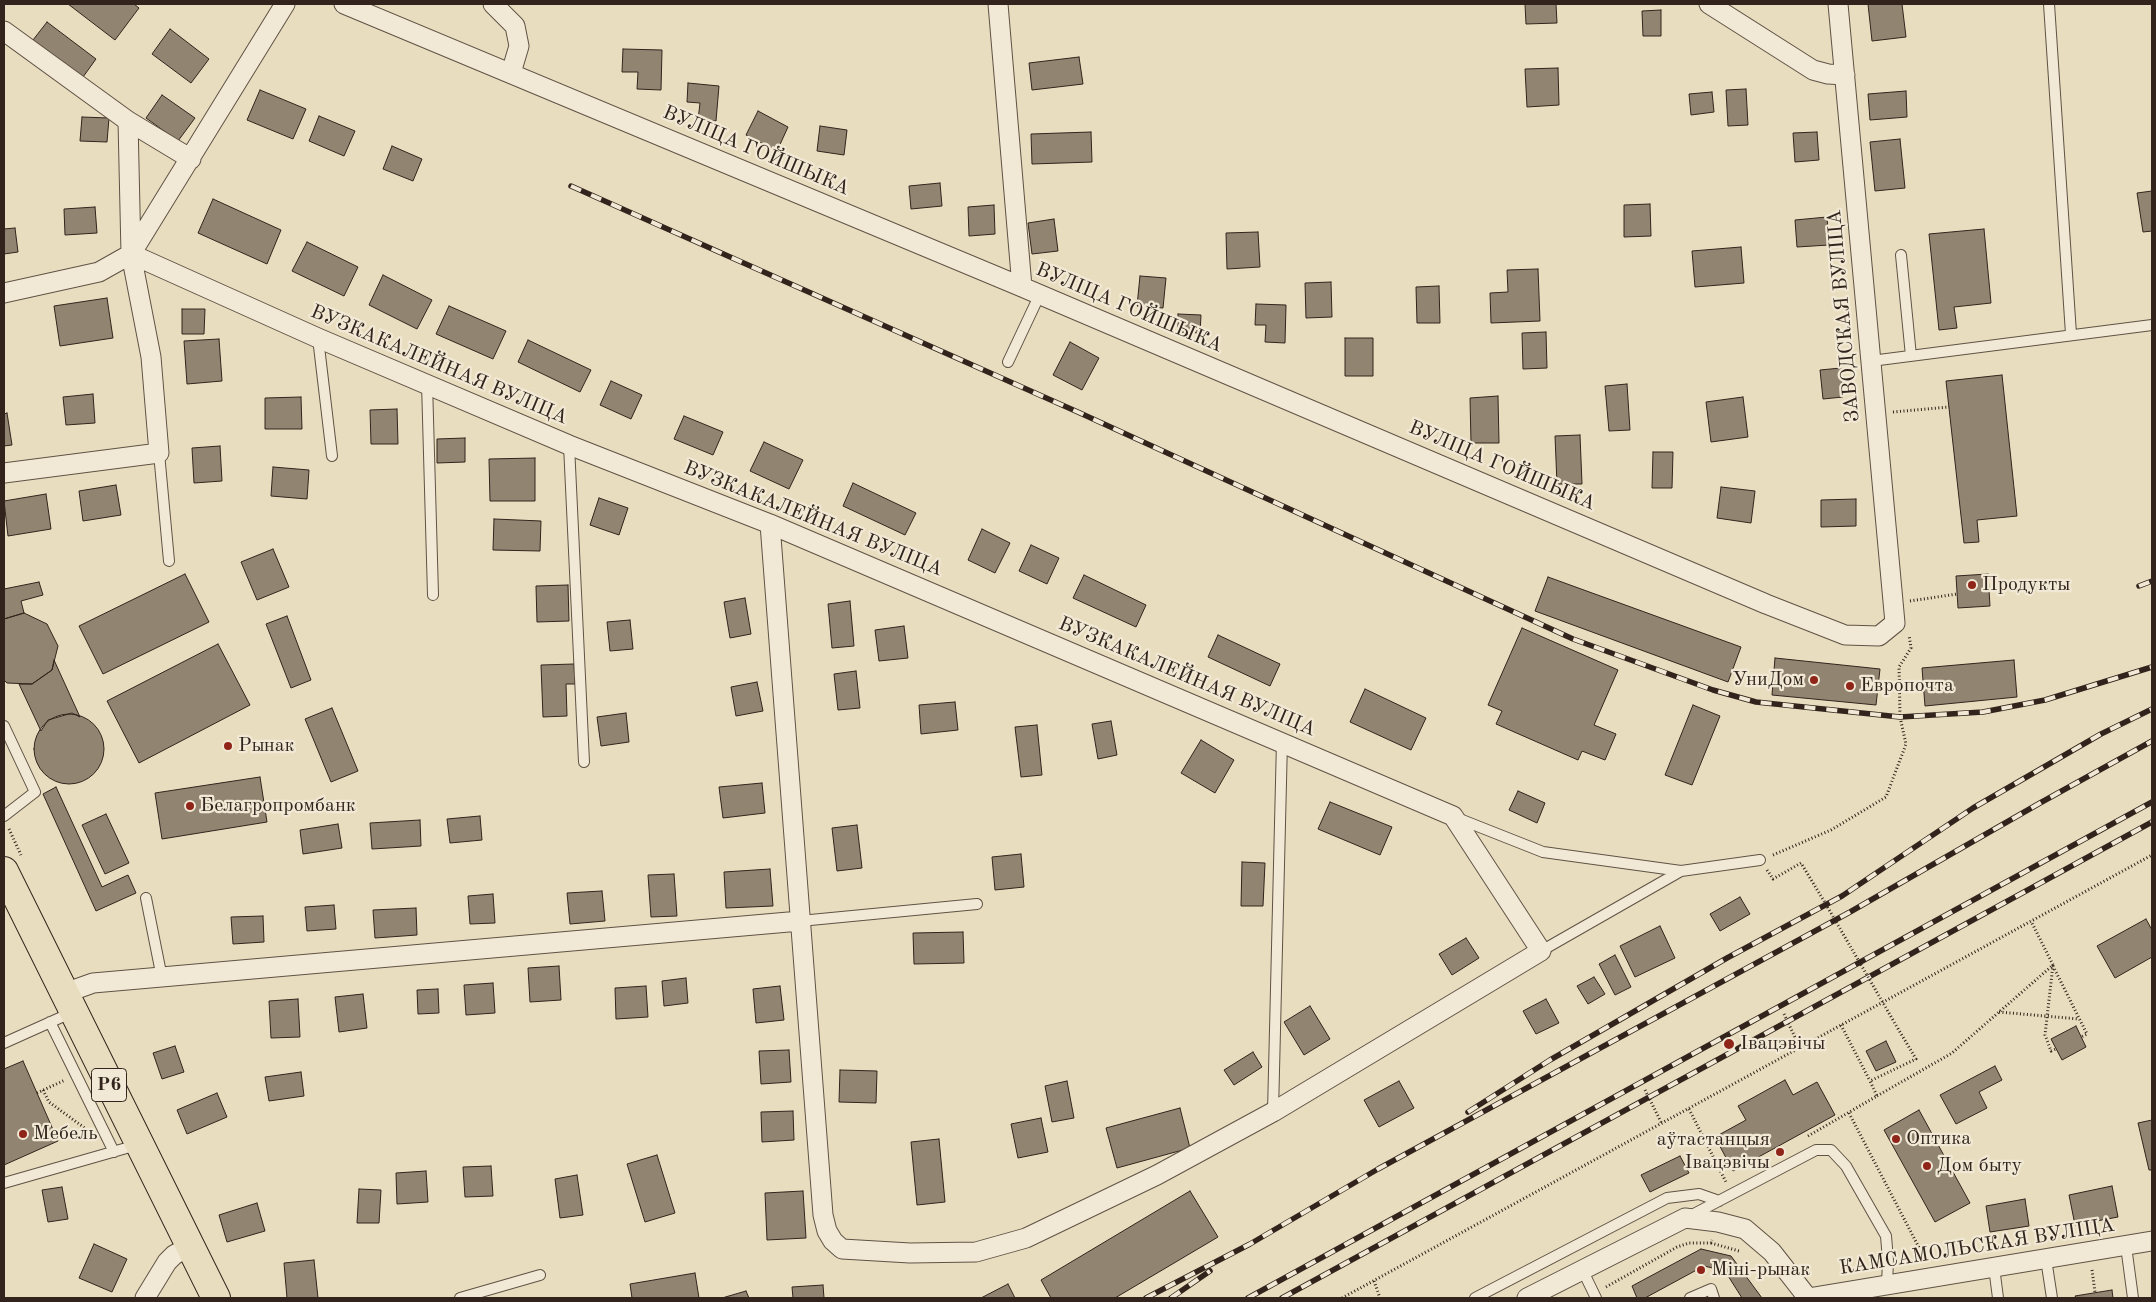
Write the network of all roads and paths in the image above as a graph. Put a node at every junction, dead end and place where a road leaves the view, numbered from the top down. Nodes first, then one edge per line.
1 (285, 4) edge
2 (344, 4) edge
3 (493, 4) edge
4 (998, 4) edge
5 (1708, 4) edge
6 (1838, 4) edge
7 (2049, 4) edge
8 (4, 31) edge
9 (511, 73) junction
10 (1845, 75) junction
11 (128, 121) junction
12 (191, 159) junction
13 (131, 254) junction
14 (1901, 255) dead end
15 (1022, 287) junction
16 (4, 293) edge
17 (1040, 294) junction
18 (2152, 326) edge
19 (2071, 334) junction
20 (318, 338) junction
21 (1911, 356) junction
22 (1871, 360) junction
23 (1008, 362) dead end
24 (427, 384) junction
25 (569, 445) junction
26 (158, 453) junction
27 (332, 456) dead end
28 (4, 473) edge
29 (770, 524) junction
30 (168, 561) dead end
31 (1957, 594) dead end
32 (432, 595) dead end
33 (1906, 602) dead end
34 (1896, 623) joint
35 (4, 726) edge
36 (1282, 741) junction
37 (584, 762) dead end
38 (4, 816) edge
39 (1453, 816) junction
40 (2152, 854) edge
41 (1760, 860) dead end
42 (4, 871) edge
43 (1681, 871) junction
44 (1773, 879) dead end
45 (146, 898) dead end
46 (977, 904) dead end
47 (800, 921) junction
48 (2031, 921) junction
49 (1541, 951) junction
50 (2053, 966) junction
51 (162, 978) junction
52 (69, 1002) junction
53 (1999, 1012) junction
54 (1784, 1014) dead end
55 (2047, 1016) junction
56 (2080, 1019) junction
57 (50, 1022) junction
58 (1841, 1025) junction
59 (2081, 1037) dead end
60 (4, 1043) edge
61 (1800, 1048) junction
62 (2056, 1048) dead end
63 (1870, 1081) junction
64 (70, 1088) dead end
65 (43, 1090) junction
66 (1645, 1090) dead end
67 (37, 1093) dead end
68 (1877, 1096) junction
69 (1689, 1109) junction
70 (1273, 1112) junction
71 (1849, 1113) junction
72 (85, 1123) dead end
73 (1662, 1124) junction
74 (1801, 1140) dead end
75 (126, 1148) junction
76 (1734, 1178) dead end
77 (1726, 1182) junction
78 (4, 1183) edge
79 (1723, 1199) junction
80 (1685, 1218) junction
81 (1718, 1222) junction
82 (2152, 1242) edge
83 (1711, 1243) junction
84 (190, 1246) junction
85 (2126, 1246) junction
86 (1747, 1256) dead end
87 (2046, 1259) junction
88 (1994, 1267) junction
89 (1582, 1269) junction
90 (2092, 1270) dead end
91 (540, 1275) dead end
92 (1930, 1277) junction
93 (1374, 1281) junction
94 (1887, 1284) junction
95 (2095, 1292) dead end
96 (1595, 1296) edge
97 (145, 1298) edge
98 (216, 1298) edge
99 (460, 1298) edge
100 (1342, 1298) edge
101 (1380, 1298) edge
102 (1475, 1298) edge
103 (1527, 1298) edge
104 (1690, 1298) edge
105 (1714, 1298) edge
106 (1808, 1298) edge
107 (1998, 1298) edge
108 (2052, 1298) edge
109 (2133, 1298) edge

1 - 12 street
2 - 9 street, ВУЛІЦА ГОЙШЫКА
3 - 9 street
4 - 15 street
5 - 10 street
6 - 10 street, ЗАВОДСКАЯ ВУЛІЦА
7 - 19 lane
8 - 11 street
9 - 15 street, ВУЛІЦА ГОЙШЫКА
10 - 22 street, ЗАВОДСКАЯ ВУЛІЦА
11 - 12 street
11 - 13 street
12 - 13 street
13 - 16 street
13 - 20 street, ВУЗКАКАЛЕЙНАЯ ВУЛІЦА
13 - 26 street
14 - 21 lane
15 - 17 street, ВУЛІЦА ГОЙШЫКА
17 - 23 lane
17 - 34 street, ВУЛІЦА ГОЙШЫКА
18 - 19 lane
19 - 21 lane
20 - 24 street, ВУЗКАКАЛЕЙНАЯ ВУЛІЦА
20 - 27 lane
21 - 22 lane
22 - 34 street, ЗАВОДСКАЯ ВУЛІЦА
24 - 25 street, ВУЗКАКАЛЕЙНАЯ ВУЛІЦА
24 - 32 lane
25 - 29 street, ВУЗКАКАЛЕЙНАЯ ВУЛІЦА
25 - 37 lane
26 - 28 street
26 - 30 lane
29 - 36 street, ВУЗКАКАЛЕЙНАЯ ВУЛІЦА
29 - 47 street
31 - 33 path
35 - 38 lane
36 - 39 street, ВУЗКАКАЛЕЙНАЯ ВУЛІЦА
36 - 70 lane
39 - 43 lane
39 - 49 street
40 - 48 path
41 - 43 lane
42 - 52 main road, Р6
43 - 49 lane
44 - 63 path, bridge
45 - 51 lane
46 - 47 lane
47 - 51 street
47 - 70 street
48 - 50 path
48 - 58 path
49 - 70 street
50 - 53 path
50 - 55 path
50 - 56 path
51 - 52 street
52 - 57 lane
52 - 75 main road, Р6
53 - 55 path
53 - 68 path
54 - 61 path
55 - 56 path
55 - 62 path
56 - 59 path
57 - 60 lane
57 - 75 lane
58 - 61 path
58 - 63 path
61 - 69 path
63 - 68 path
64 - 65 path
65 - 67 path
65 - 72 path
66 - 73 path
68 - 71 path
69 - 73 path
69 - 77 path
71 - 74 path
71 - 92 path
73 - 93 path
75 - 78 lane
75 - 84 main road, Р6
76 - 77 path
77 - 79 path
79 - 80 lane
79 - 94 lane
79 - 102 lane
80 - 81 street
80 - 89 street
81 - 83 path
81 - 106 street
82 - 85 street, КАМСАМОЛЬСКАЯ ВУЛІЦА
83 - 86 path
83 - 96 path
84 - 97 street
84 - 98 main road, Р6
85 - 87 street, КАМСАМОЛЬСКАЯ ВУЛІЦА
85 - 109 lane
87 - 88 street, КАМСАМОЛЬСКАЯ ВУЛІЦА
87 - 108 lane
88 - 92 street, КАМСАМОЛЬСКАЯ ВУЛІЦА
88 - 107 lane
89 - 96 lane
89 - 103 street
90 - 95 path
91 - 99 lane
92 - 94 street, КАМСАМОЛЬСКАЯ ВУЛІЦА
93 - 100 path
93 - 101 path
94 - 106 street, КАМСАМОЛЬСКАЯ ВУЛІЦА
104 - 105 lane

